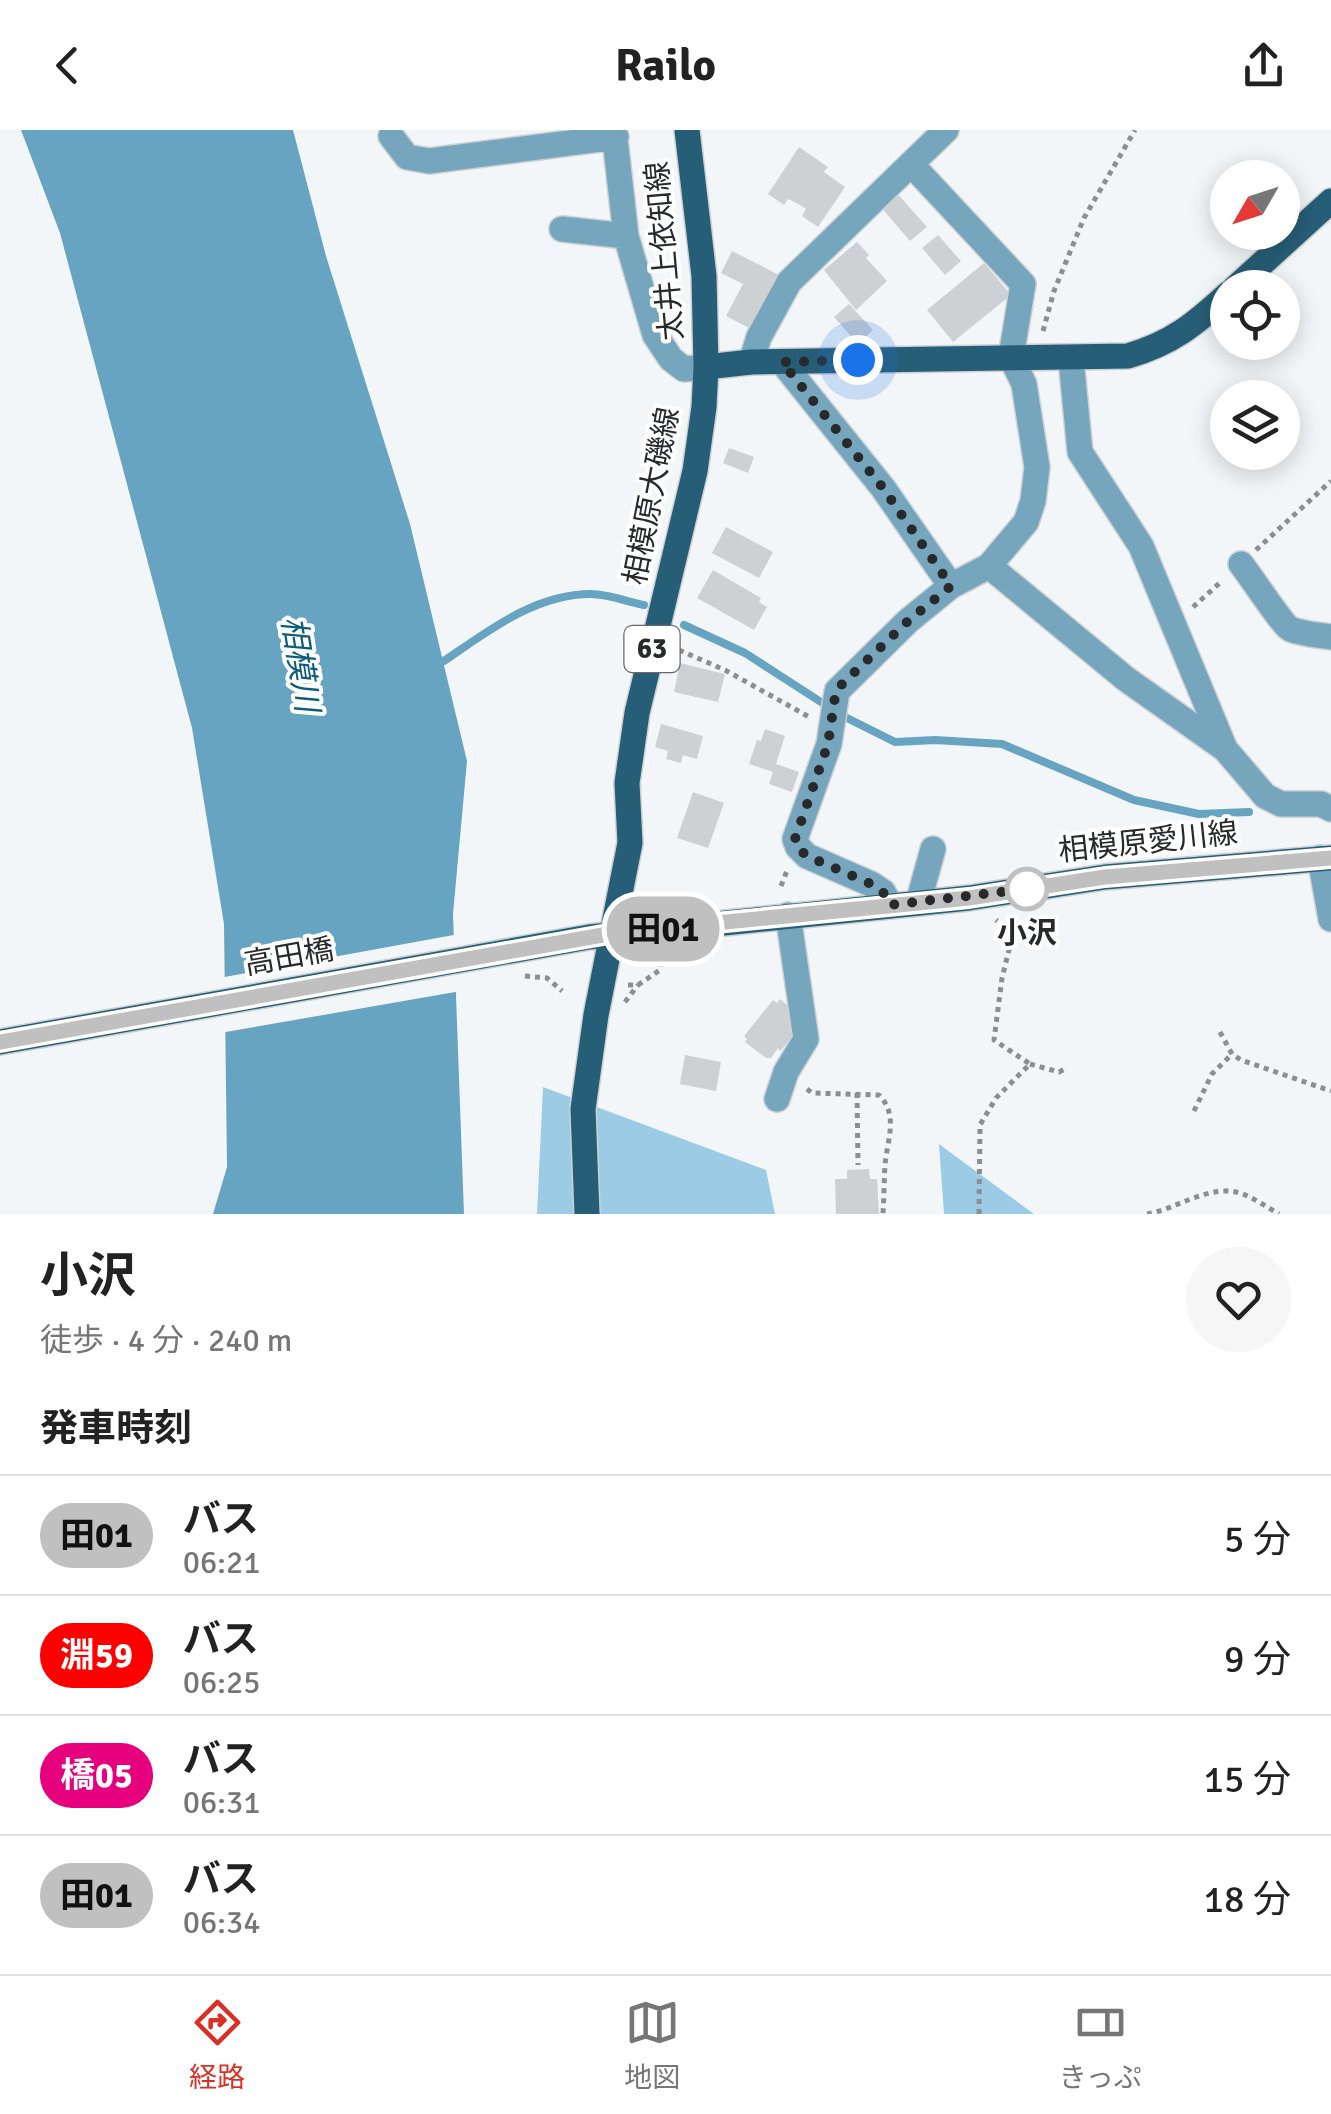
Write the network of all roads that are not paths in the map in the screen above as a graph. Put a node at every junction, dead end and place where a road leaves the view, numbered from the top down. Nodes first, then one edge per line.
1 (687, 130) edge
2 (946, 130) edge
3 (615, 134) edge
4 (390, 136) dead end
5 (912, 164) junction
6 (1331, 201) edge
7 (562, 228) dead end
8 (626, 236) junction
9 (1255, 270) edge
10 (1210, 310) edge
11 (1011, 357) junction
12 (1071, 359) junction
13 (751, 362) junction
14 (782, 362) junction
15 (706, 367) junction
16 (1240, 564) dead end
17 (988, 566) junction
18 (951, 586) junction
19 (1331, 637) edge
20 (1225, 749) junction
21 (1331, 809) edge
22 (933, 849) dead end
23 (1326, 858) edge
24 (918, 903) junction
25 (890, 905) junction
26 (788, 915) junction
27 (1331, 919) edge
28 (602, 935) junction
29 (0, 1042) edge
30 (777, 1099) dead end
31 (587, 1214) edge

1 - 15 main road, 太井上依知線
2 - 5 street
3 - 4 street
3 - 8 street
5 - 11 street
5 - 13 street
6 - 9 main road
7 - 8 street
8 - 15 street
10 - 12 main road
11 - 12 main road
11 - 14 main road
11 - 17 street
12 - 20 street
13 - 14 main road
13 - 15 main road
14 - 18 street
15 - 28 main road, 相模原大磯線 / 63
16 - 19 street
17 - 18 street
17 - 20 street
18 - 25 street
20 - 21 street
22 - 24 street
23 - 24 main road, 相模原愛川線
23 - 27 street
24 - 25 main road, 相模原愛川線
25 - 26 main road, 相模原愛川線
26 - 28 main road, 相模原愛川線
26 - 30 street
28 - 29 main road, 高田橋
28 - 31 main road

